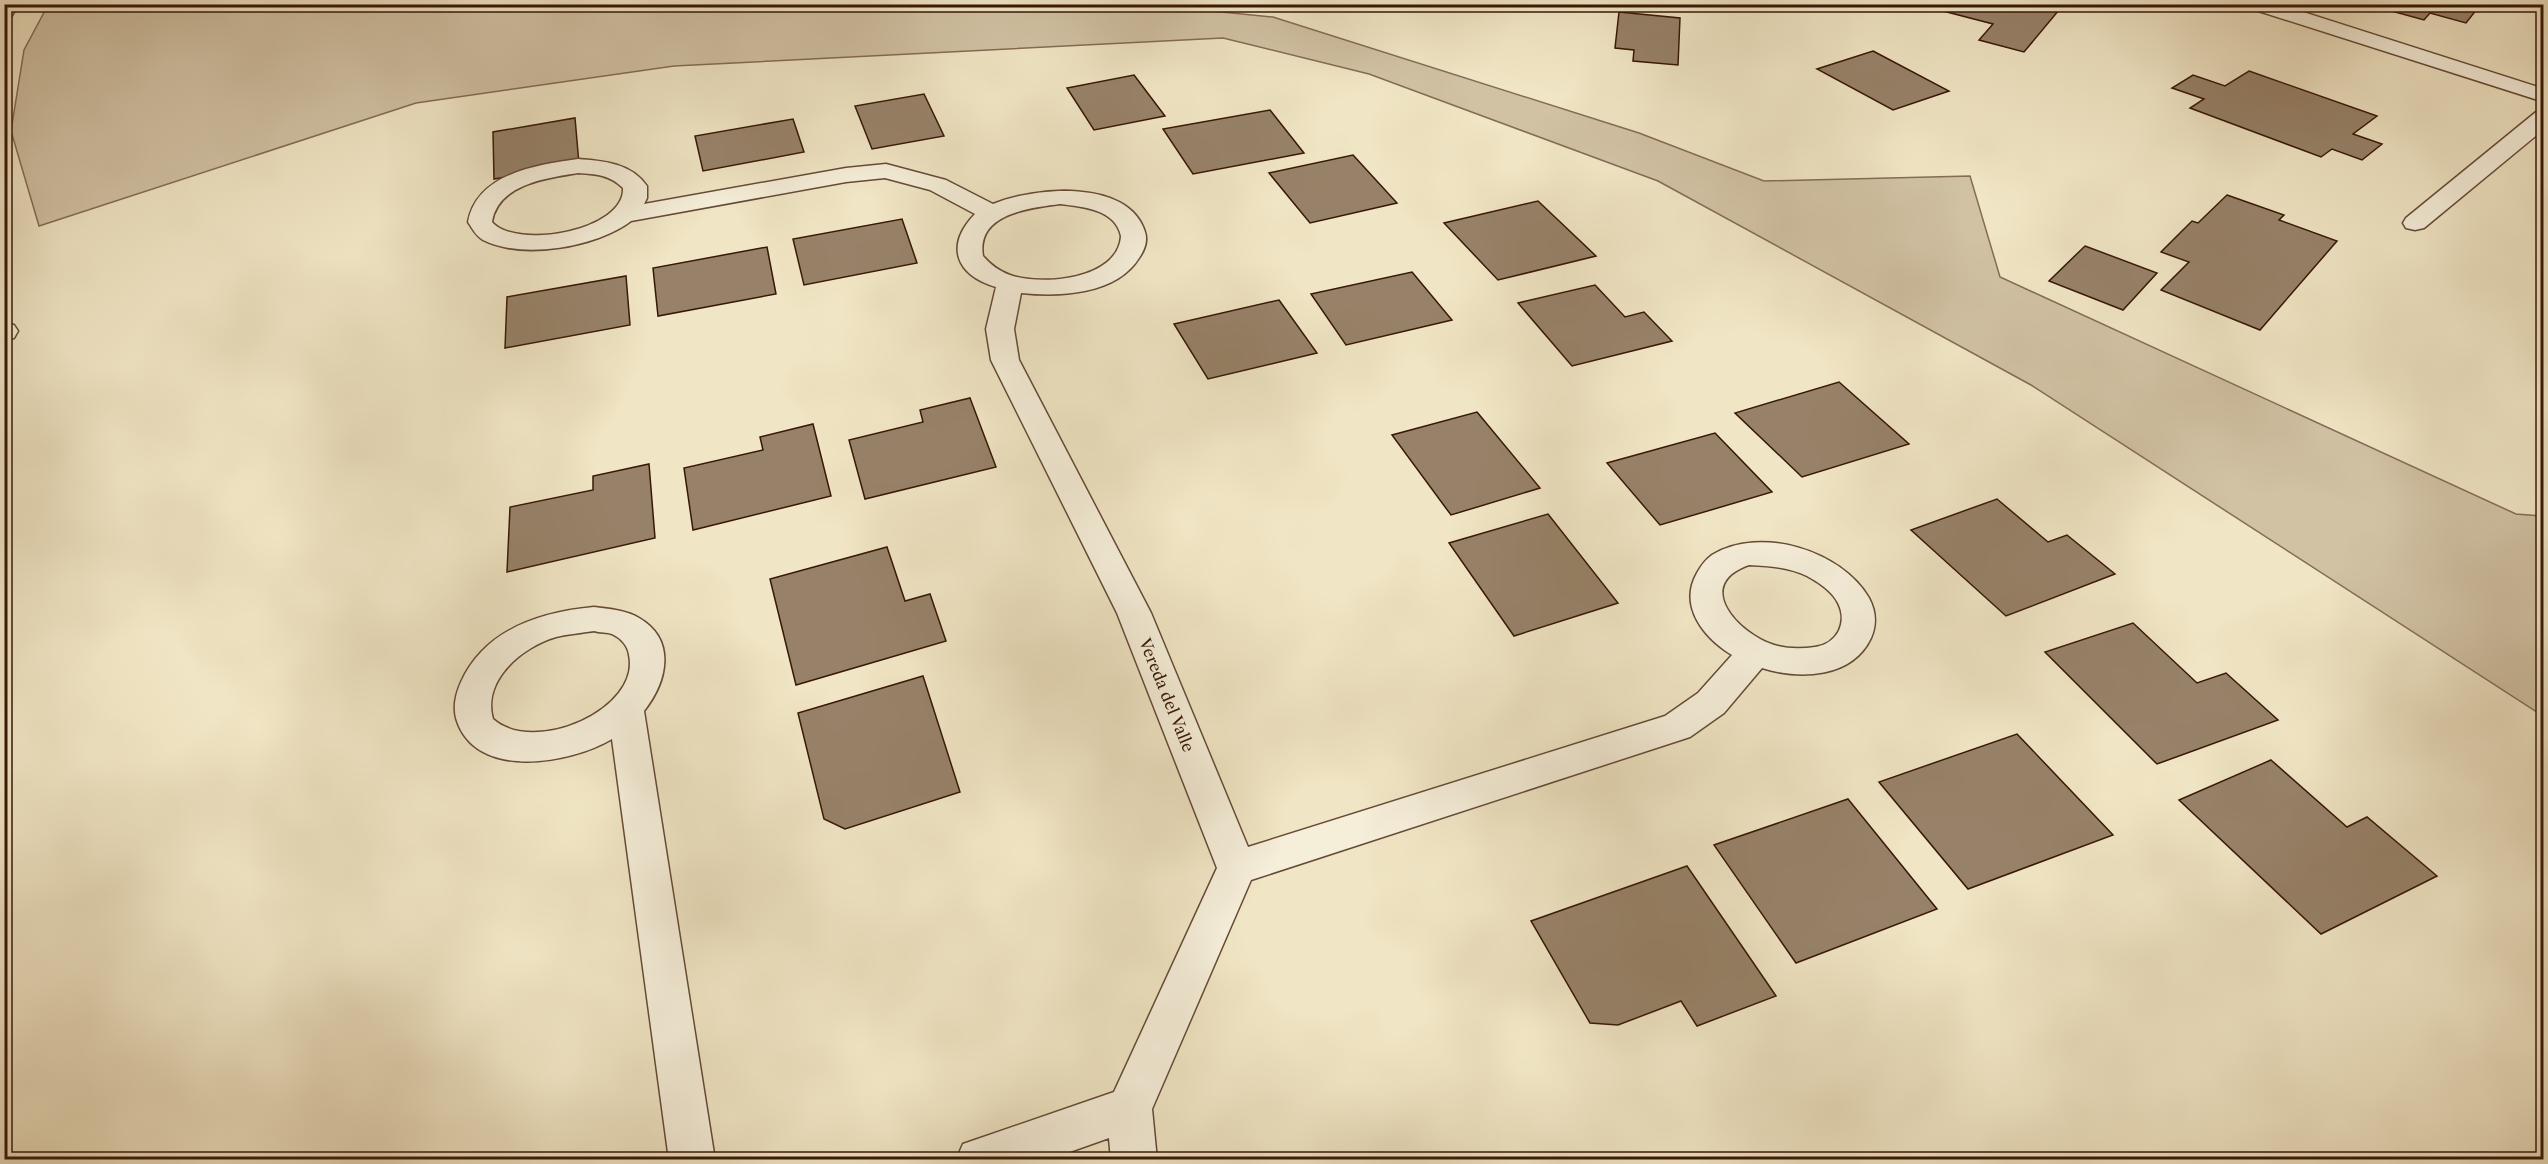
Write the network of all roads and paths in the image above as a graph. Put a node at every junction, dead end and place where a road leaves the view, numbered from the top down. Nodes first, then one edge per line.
1 (9, 4) edge
2 (2256, 4) edge
3 (4, 13) edge
4 (2544, 96) edge
5 (2544, 117) edge
6 (994, 214) junction
7 (622, 215) junction
8 (2415, 223) dead end
9 (1010, 284) junction
10 (1755, 653) dead end
11 (626, 709) junction
12 (1237, 868) junction
13 (1129, 1109) junction
14 (692, 1160) edge
15 (979, 1160) edge
16 (1134, 1160) edge

1 - 3 street
2 - 4 street
5 - 8 street
6 - 7 street
6 - 9 street
6 - 9 street
7 - 7 street
9 - 12 street, Vereda del Valle
10 - 12 street
11 - 11 street
11 - 14 street
12 - 13 street
13 - 15 street
13 - 16 street

